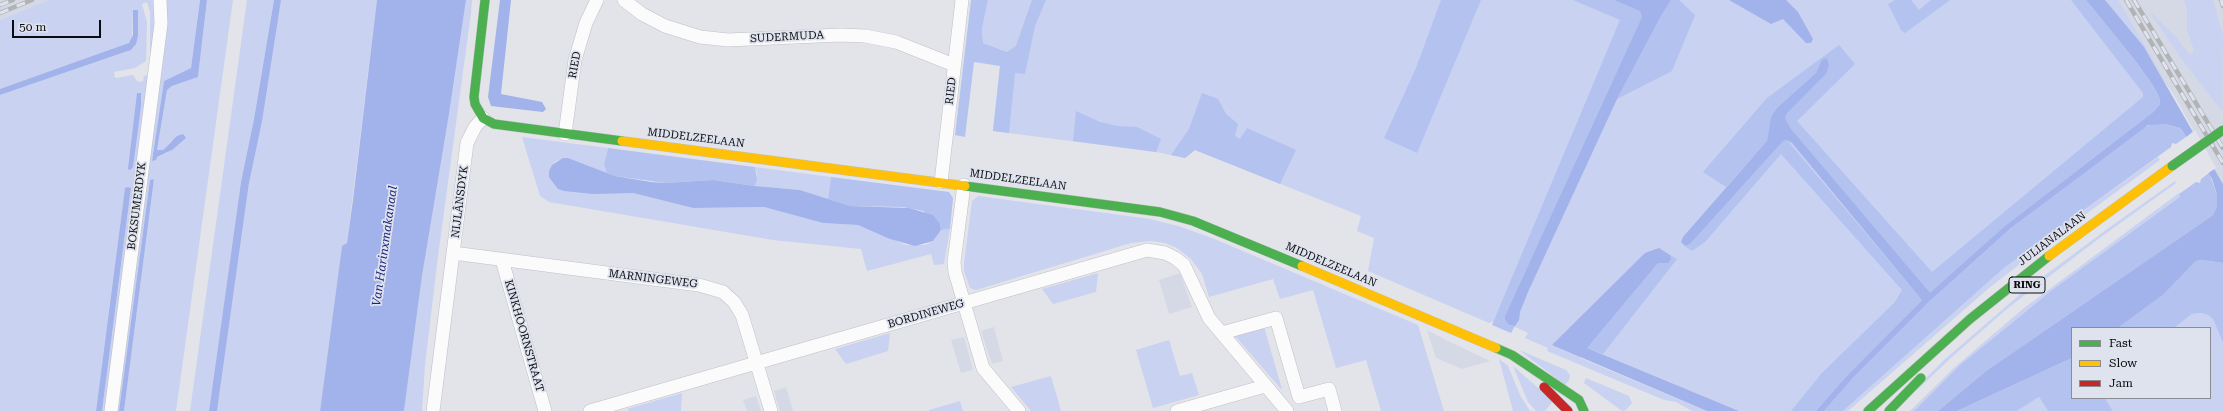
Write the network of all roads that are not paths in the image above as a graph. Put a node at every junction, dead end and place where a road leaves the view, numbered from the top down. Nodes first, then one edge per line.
1 (160, 0) edge
2 (485, 0) edge
3 (597, 0) edge
4 (624, 0) edge
5 (962, 0) edge
6 (954, 65) junction
7 (483, 118) junction
8 (2223, 130) edge
9 (565, 134) junction
10 (940, 182) junction
11 (964, 185) junction
12 (454, 253) junction
13 (502, 260) junction
14 (2046, 271) dead end
15 (963, 303) junction
16 (1990, 316) dead end
17 (1222, 333) junction
18 (756, 362) junction
19 (1522, 363) junction
20 (1928, 372) dead end
21 (1265, 386) junction
22 (1299, 397) junction
23 (1286, 410) edge
24 (111, 411) edge
25 (433, 411) edge
26 (545, 411) edge
27 (590, 411) edge
28 (771, 411) edge
29 (1019, 411) edge
30 (1177, 411) edge
31 (1335, 411) edge
32 (1568, 411) edge
33 (1584, 411) edge
34 (1868, 411) edge
35 (1889, 411) edge

1 - 24 street, BOKSUMERDYK
2 - 7 street
3 - 9 street, RIED
4 - 6 street, SUDERMUDA
5 - 6 street, RIED
6 - 10 street, RIED
7 - 9 street, MIDDELZEELAAN
7 - 12 street, NIJLÂNSDYK
8 - 34 street, JULIANALAAN / RING, bridge
9 - 10 street, MIDDELZEELAAN
10 - 11 street, MIDDELZEELAAN
11 - 15 street
11 - 19 street, MIDDELZEELAAN
12 - 13 street, MARNINGEWEG
12 - 25 street, NIJLÂNSDYK
13 - 18 street, MARNINGEWEG
13 - 26 street, KINKHOORNSTRAAT
14 - 16 street, JULIANALAAN / RING
15 - 17 street, BORDINEWEG
15 - 18 street, BORDINEWEG
15 - 29 street
17 - 21 street, BORDINEWEG
17 - 22 street
18 - 27 street, BORDINEWEG
18 - 28 street, MARNINGEWEG
19 - 32 street, MIDDELZEELAAN
19 - 33 street, MIDDELZEELAAN
20 - 35 street
21 - 23 street, BORDINEWEG
21 - 30 street
22 - 23 street, BORDINEWEG
22 - 31 street, BORDINEWEG

